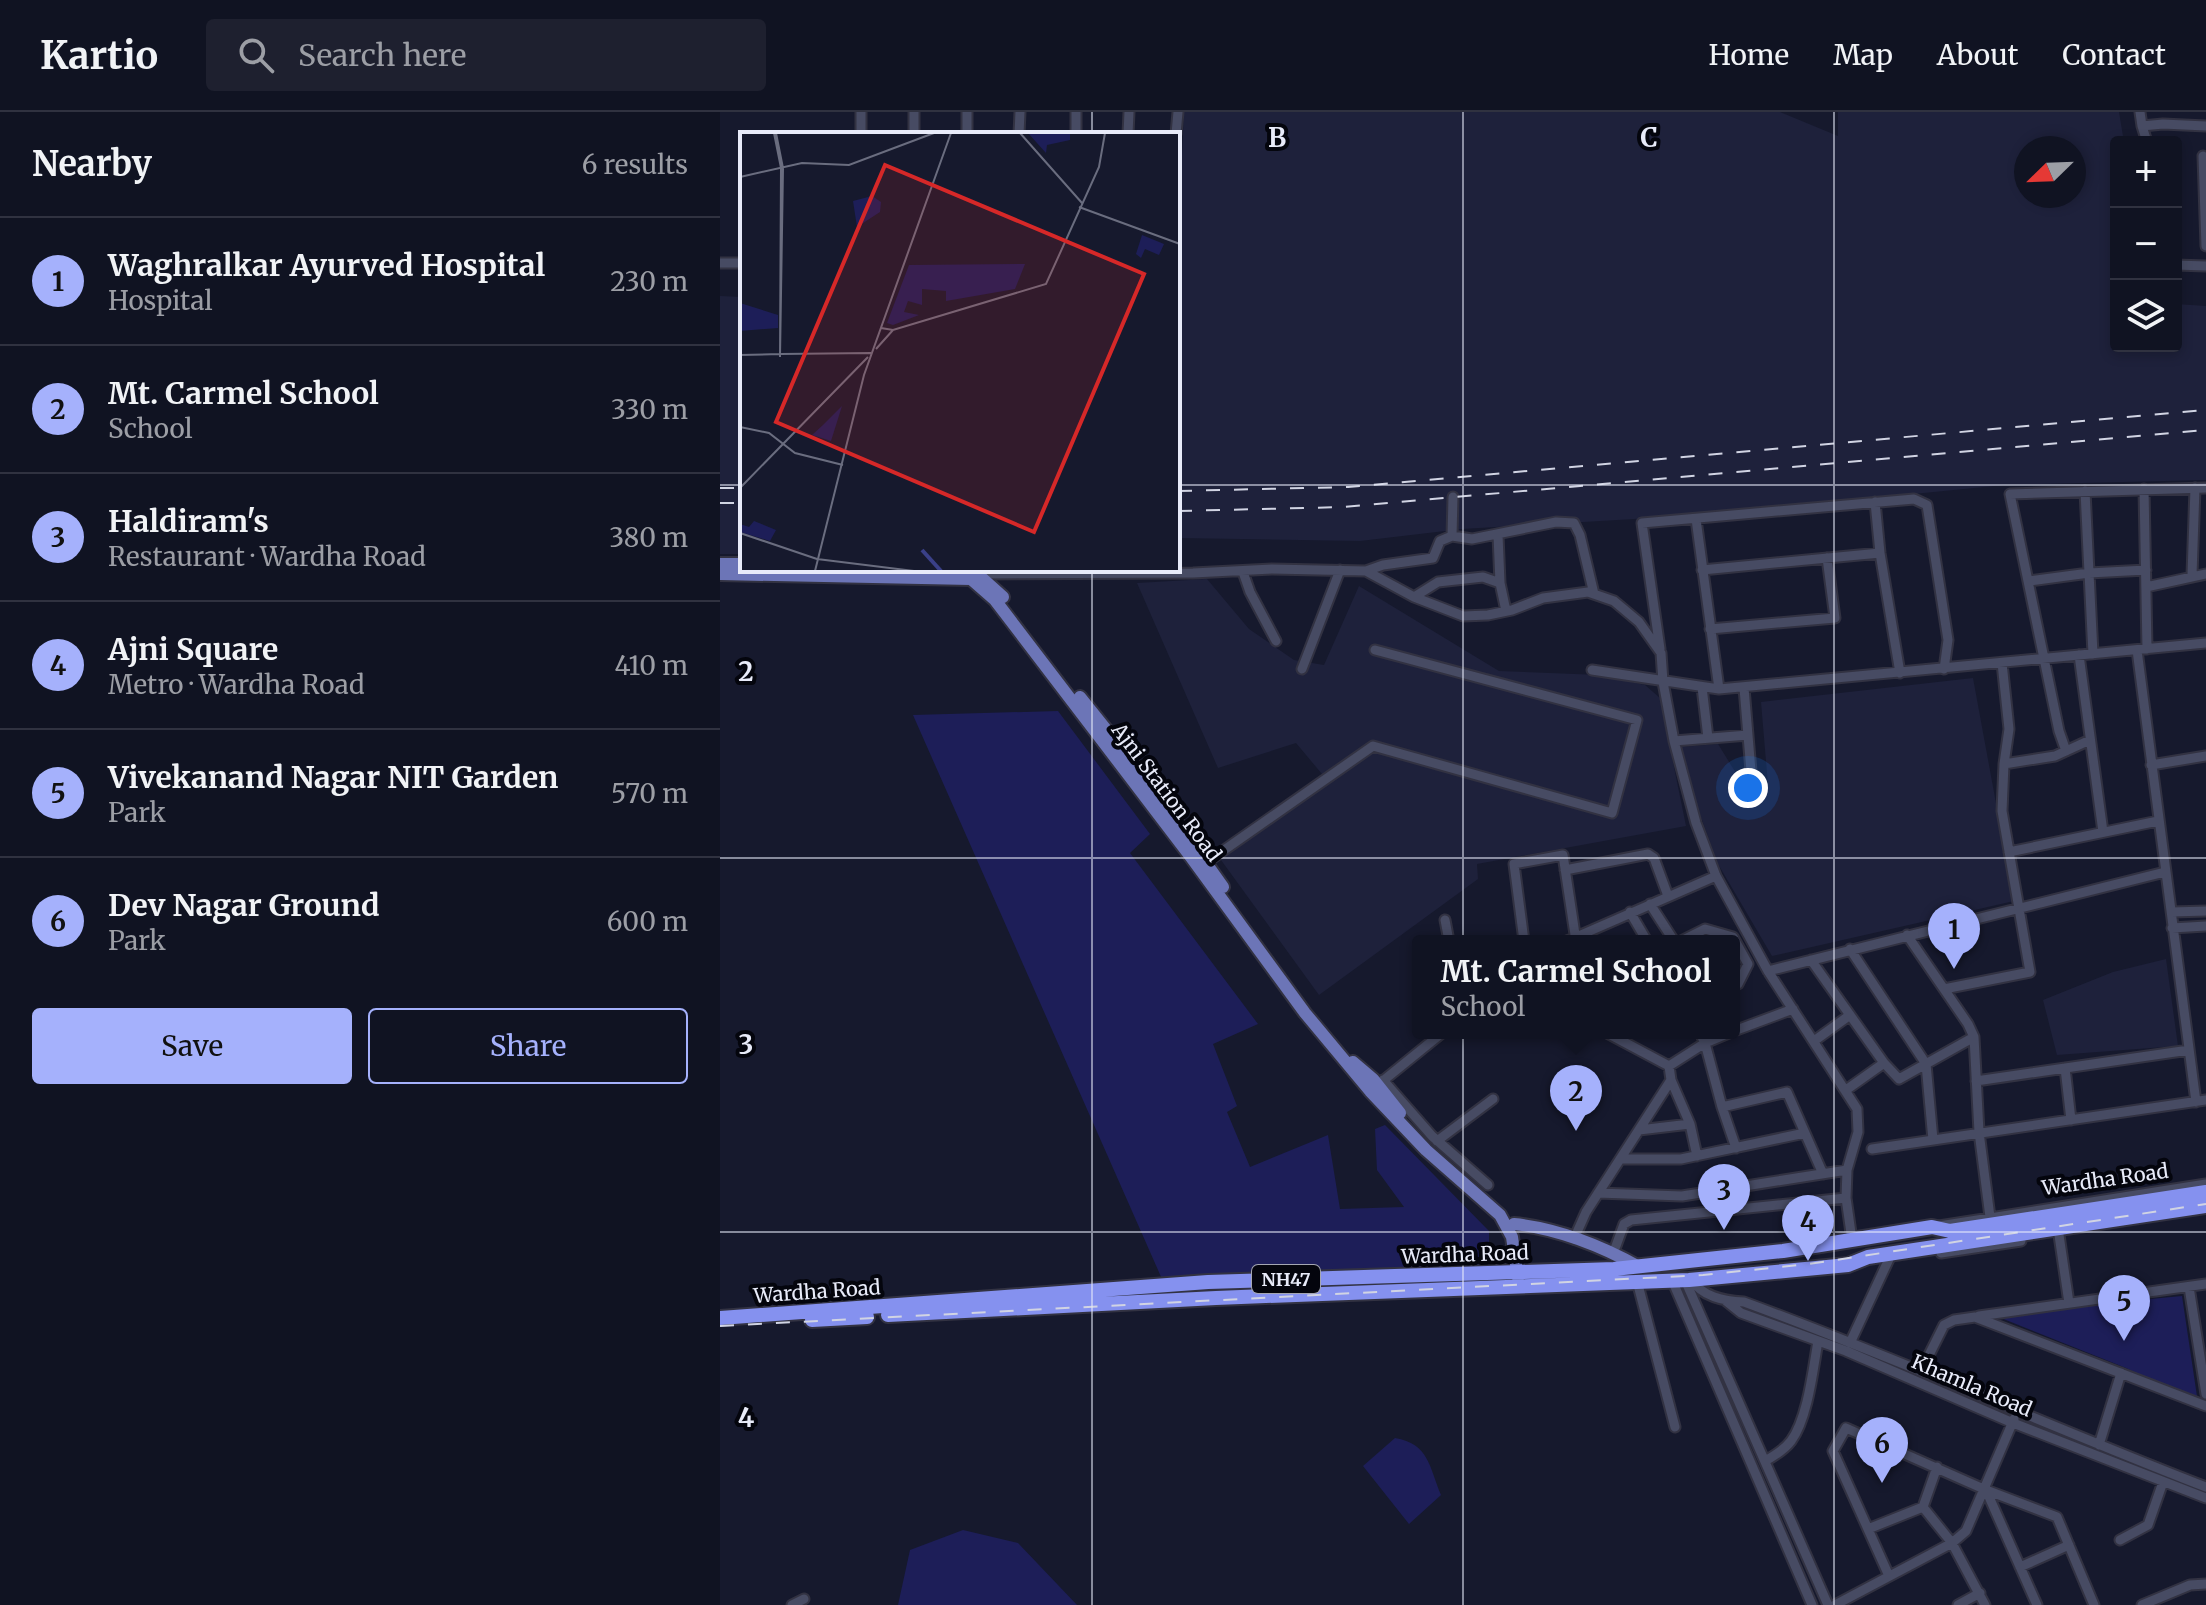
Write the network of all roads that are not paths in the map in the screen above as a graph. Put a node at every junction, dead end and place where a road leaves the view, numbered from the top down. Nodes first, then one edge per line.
1 (1020, 112) edge
2 (1129, 112) edge
3 (1178, 112) edge
4 (2140, 112) edge
5 (2162, 112) edge
6 (2163, 124) junction
7 (2142, 126) junction
8 (2206, 126) edge
9 (1019, 132) edge
10 (1128, 132) edge
11 (1176, 132) edge
12 (2145, 136) edge
13 (2203, 156) dead end
14 (2206, 246) edge
15 (2182, 265) edge
16 (2206, 266) edge
17 (2195, 488) junction
18 (2206, 488) edge
19 (2144, 489) junction
20 (2085, 491) junction
21 (1453, 497) dead end
22 (1875, 502) junction
23 (1696, 519) junction
24 (1498, 535) junction
25 (1452, 536) junction
26 (1880, 553) junction
27 (1827, 558) junction
28 (1340, 570) junction
29 (1702, 570) junction
30 (2146, 570) junction
31 (1366, 571) junction
32 (1243, 572) junction
33 (2089, 573) junction
34 (720, 574) edge
35 (2206, 574) edge
36 (974, 575) edge
37 (2192, 575) junction
38 (2029, 581) junction
39 (1500, 583) junction
40 (2146, 587) junction
41 (1594, 594) junction
42 (1414, 597) junction
43 (1506, 611) junction
44 (1710, 629) junction
45 (1276, 641) dead end
46 (2206, 644) edge
47 (2142, 649) junction
48 (1375, 650) dead end
49 (1661, 653) junction
50 (2093, 654) junction
51 (2079, 655) junction
52 (2045, 659) junction
53 (2002, 663) junction
54 (1302, 669) dead end
55 (1944, 669) junction
56 (1592, 670) dead end
57 (1900, 673) junction
58 (1663, 682) junction
59 (1702, 687) junction
60 (1744, 688) junction
61 (1719, 689) junction
62 (1748, 735) junction
63 (1708, 738) junction
64 (2090, 740) junction
65 (1674, 741) junction
66 (2066, 751) junction
67 (2206, 756) edge
68 (2004, 764) junction
69 (2151, 765) junction
70 (1752, 783) dead end
71 (2158, 821) junction
72 (2103, 832) junction
73 (2009, 852) junction
74 (1207, 868) junction
75 (1565, 870) junction
76 (2165, 872) junction
77 (1716, 876) junction
78 (1668, 896) junction
79 (1650, 904) junction
80 (2019, 908) junction
81 (2206, 911) edge
82 (1630, 912) junction
83 (2172, 912) junction
84 (1445, 920) dead end
85 (2206, 926) edge
86 (2172, 928) junction
87 (1448, 935) edge
88 (1523, 935) edge
89 (1572, 935) edge
90 (1581, 935) edge
91 (1643, 935) edge
92 (1670, 935) edge
93 (1693, 935) edge
94 (1726, 935) edge
95 (1907, 935) junction
96 (1755, 947) junction
97 (1740, 949) edge
98 (1850, 949) junction
99 (1743, 954) junction
100 (1811, 960) junction
101 (1768, 971) junction
102 (1740, 980) edge
103 (1944, 989) junction
104 (1793, 1009) junction
105 (1850, 1015) junction
106 (1740, 1029) edge
107 (1974, 1037) junction
108 (1434, 1039) edge
109 (1618, 1039) edge
110 (1703, 1039) edge
111 (1714, 1039) edge
112 (1814, 1041) junction
113 (1705, 1043) junction
114 (2189, 1050) junction
115 (1884, 1063) junction
116 (1926, 1064) junction
117 (1669, 1066) junction
118 (2065, 1068) junction
119 (1671, 1080) junction
120 (1976, 1081) junction
121 (1377, 1085) junction
122 (1846, 1090) junction
123 (1493, 1099) dead end
124 (2201, 1101) edge
125 (1722, 1107) junction
126 (2071, 1120) junction
127 (1690, 1124) junction
128 (1639, 1130) junction
129 (1979, 1132) junction
130 (1805, 1133) junction
131 (1933, 1140) junction
132 (1437, 1141) junction
133 (1736, 1148) junction
134 (1872, 1149) dead end
135 (1697, 1156) junction
136 (1620, 1159) junction
137 (1847, 1170) junction
138 (1823, 1174) junction
139 (2206, 1184) edge
140 (1488, 1185) dead end
141 (2206, 1192) edge
142 (1598, 1193) junction
143 (1846, 1198) junction
144 (2206, 1209) edge
145 (1990, 1217) junction
146 (1508, 1219) junction
147 (1932, 1227) junction
148 (2059, 1235) junction
149 (1574, 1239) junction
150 (1852, 1240) junction
151 (1613, 1254) junction
152 (1889, 1259) junction
153 (1848, 1265) junction
154 (1638, 1274) junction
155 (1522, 1279) junction
156 (1682, 1280) junction
157 (2206, 1284) edge
158 (2189, 1287) junction
159 (1726, 1301) junction
160 (1695, 1303) junction
161 (2069, 1303) junction
162 (1683, 1307) junction
163 (1975, 1317) junction
164 (720, 1318) edge
165 (720, 1325) edge
166 (1818, 1341) junction
167 (1851, 1341) junction
168 (1846, 1351) junction
169 (1921, 1371) junction
170 (2121, 1373) junction
171 (2206, 1394) edge
172 (2206, 1406) edge
173 (2017, 1412) junction
174 (2013, 1423) junction
175 (1675, 1427) dead end
176 (2099, 1445) junction
177 (1765, 1461) junction
178 (1937, 1467) junction
179 (2163, 1482) junction
180 (2206, 1487) edge
181 (1986, 1490) junction
182 (2206, 1498) edge
183 (1923, 1507) junction
184 (1868, 1529) junction
185 (2120, 1540) dead end
186 (1952, 1543) junction
187 (2069, 1545) junction
188 (2020, 1567) junction
189 (1889, 1576) junction
190 (2206, 1584) edge
191 (1980, 1593) junction
192 (804, 1599) dead end
193 (2163, 1600) edge
194 (792, 1605) edge
195 (1812, 1605) edge
196 (1828, 1605) edge
197 (1835, 1605) edge
198 (1958, 1605) edge
199 (1985, 1605) edge
200 (2037, 1605) edge
201 (2094, 1605) edge
202 (2142, 1605) edge

1 - 9 street
2 - 10 street
3 - 11 street
4 - 7 street
5 - 6 street
6 - 7 street
6 - 8 street
7 - 12 street
13 - 14 street
15 - 16 street
17 - 18 street
17 - 19 street
17 - 37 street
19 - 20 street
19 - 30 street
20 - 33 street
20 - 38 street
21 - 25 street
22 - 23 street
22 - 26 street
22 - 55 street
23 - 29 street
23 - 49 street
24 - 25 street
24 - 39 street
24 - 41 street
25 - 31 street
26 - 27 street
26 - 57 street
27 - 29 street
27 - 44 street
28 - 31 street
28 - 32 street
28 - 54 street
29 - 44 street
30 - 33 street
30 - 40 street
31 - 42 street
32 - 36 street
32 - 45 street
33 - 38 street
33 - 50 street
34 - 36 main road
35 - 37 street
36 - 74 main road, Ajni Station Road
37 - 40 street
38 - 52 street
39 - 42 street
39 - 43 street
40 - 47 street
41 - 43 street
41 - 49 street
42 - 43 street
44 - 61 street
46 - 47 street
47 - 50 street
47 - 69 street
48 - 74 street
49 - 58 street
50 - 51 street
51 - 52 street
51 - 64 street
52 - 53 street
52 - 66 street
53 - 55 street
53 - 68 street
55 - 57 street
56 - 58 street
57 - 60 street
58 - 59 street
58 - 65 street
59 - 61 street
59 - 63 street
60 - 61 street
60 - 62 street
62 - 63 street
62 - 70 street
63 - 65 street
64 - 66 street
64 - 72 street
65 - 77 street
66 - 68 street
67 - 69 street
68 - 73 street
69 - 71 street
71 - 72 street
71 - 76 street
72 - 73 street
73 - 80 street
74 - 121 main road, Ajni Station Road
75 - 78 street
75 - 88 street
75 - 89 street
76 - 80 street
76 - 83 street
77 - 78 street
77 - 96 street
78 - 79 street
79 - 82 street
79 - 92 street
80 - 95 street
80 - 103 street
81 - 83 street
82 - 90 street
82 - 91 street
83 - 86 street
84 - 87 street
85 - 86 street
86 - 114 street
93 - 94 street
95 - 98 street
95 - 103 street
96 - 99 street
96 - 101 street
97 - 99 street
98 - 100 street
98 - 116 street
99 - 102 street
100 - 101 street
100 - 105 street
101 - 104 street
103 - 107 street
104 - 106 street
104 - 112 street
105 - 112 street
105 - 115 street
107 - 116 street
107 - 120 street
108 - 121 street
109 - 117 street
110 - 113 street
111 - 113 street
112 - 122 street
113 - 117 street
113 - 125 street
114 - 118 street
114 - 124 street
115 - 116 street
115 - 122 street
116 - 131 street
117 - 119 street
118 - 120 street
118 - 126 street
119 - 127 street
119 - 128 street
120 - 129 street
121 - 132 street
121 - 146 main road, Ajni Station Road
122 - 137 street
123 - 132 street
124 - 126 street
125 - 130 street
125 - 133 street
126 - 129 street
127 - 128 street
127 - 135 street
128 - 136 street
129 - 131 street
129 - 145 street
130 - 133 street
130 - 138 street
131 - 134 street
132 - 140 street
133 - 135 street
135 - 136 street
136 - 142 street
137 - 138 street
137 - 143 street
138 - 142 street
139 - 145 street, Wardha Road / NH47
141 - 147 highway
142 - 149 street
143 - 150 street
143 - 151 street
144 - 148 street, Wardha Road / NH47
144 - 153 highway
145 - 147 street, Wardha Road / NH47
146 - 149 main road
146 - 155 main road
147 - 150 highway, Wardha Road / NH47
148 - 152 street, Wardha Road / NH47
148 - 161 street
149 - 151 main road
150 - 154 highway, Wardha Road / NH47
151 - 154 main road
152 - 153 street, Wardha Road / NH47
152 - 167 street
153 - 156 highway, Wardha Road / NH47
154 - 155 highway, Wardha Road / NH47
154 - 156 highway, Wardha Road / NH47
154 - 175 street
155 - 164 highway, Wardha Road / NH47
155 - 165 highway, Wardha Road / NH47
156 - 159 street, Khamla Road
156 - 160 street
156 - 162 street
157 - 158 street
158 - 161 street
158 - 171 street
159 - 166 street, Khamla Road
159 - 167 street, Khamla Road
160 - 162 street
160 - 177 street
161 - 163 street
162 - 195 street
163 - 169 street
163 - 170 street
166 - 168 street, Khamla Road
166 - 177 street
167 - 168 street
167 - 169 street, Khamla Road
168 - 174 street, Khamla Road
169 - 173 street, Khamla Road
170 - 172 street
170 - 176 street
173 - 174 street
173 - 176 street, Khamla Road
174 - 179 street, Khamla Road
174 - 181 street
176 - 180 street, Khamla Road
177 - 196 street
178 - 181 street
178 - 183 street
178 - 184 street
179 - 182 street, Khamla Road
179 - 185 street
181 - 186 street
181 - 187 street
181 - 188 street
183 - 184 street
183 - 186 street
184 - 189 street
186 - 189 street
186 - 191 street
187 - 188 street
187 - 201 street
188 - 200 street
189 - 197 street
190 - 193 street
191 - 198 street
191 - 199 street
192 - 194 street
193 - 202 street

